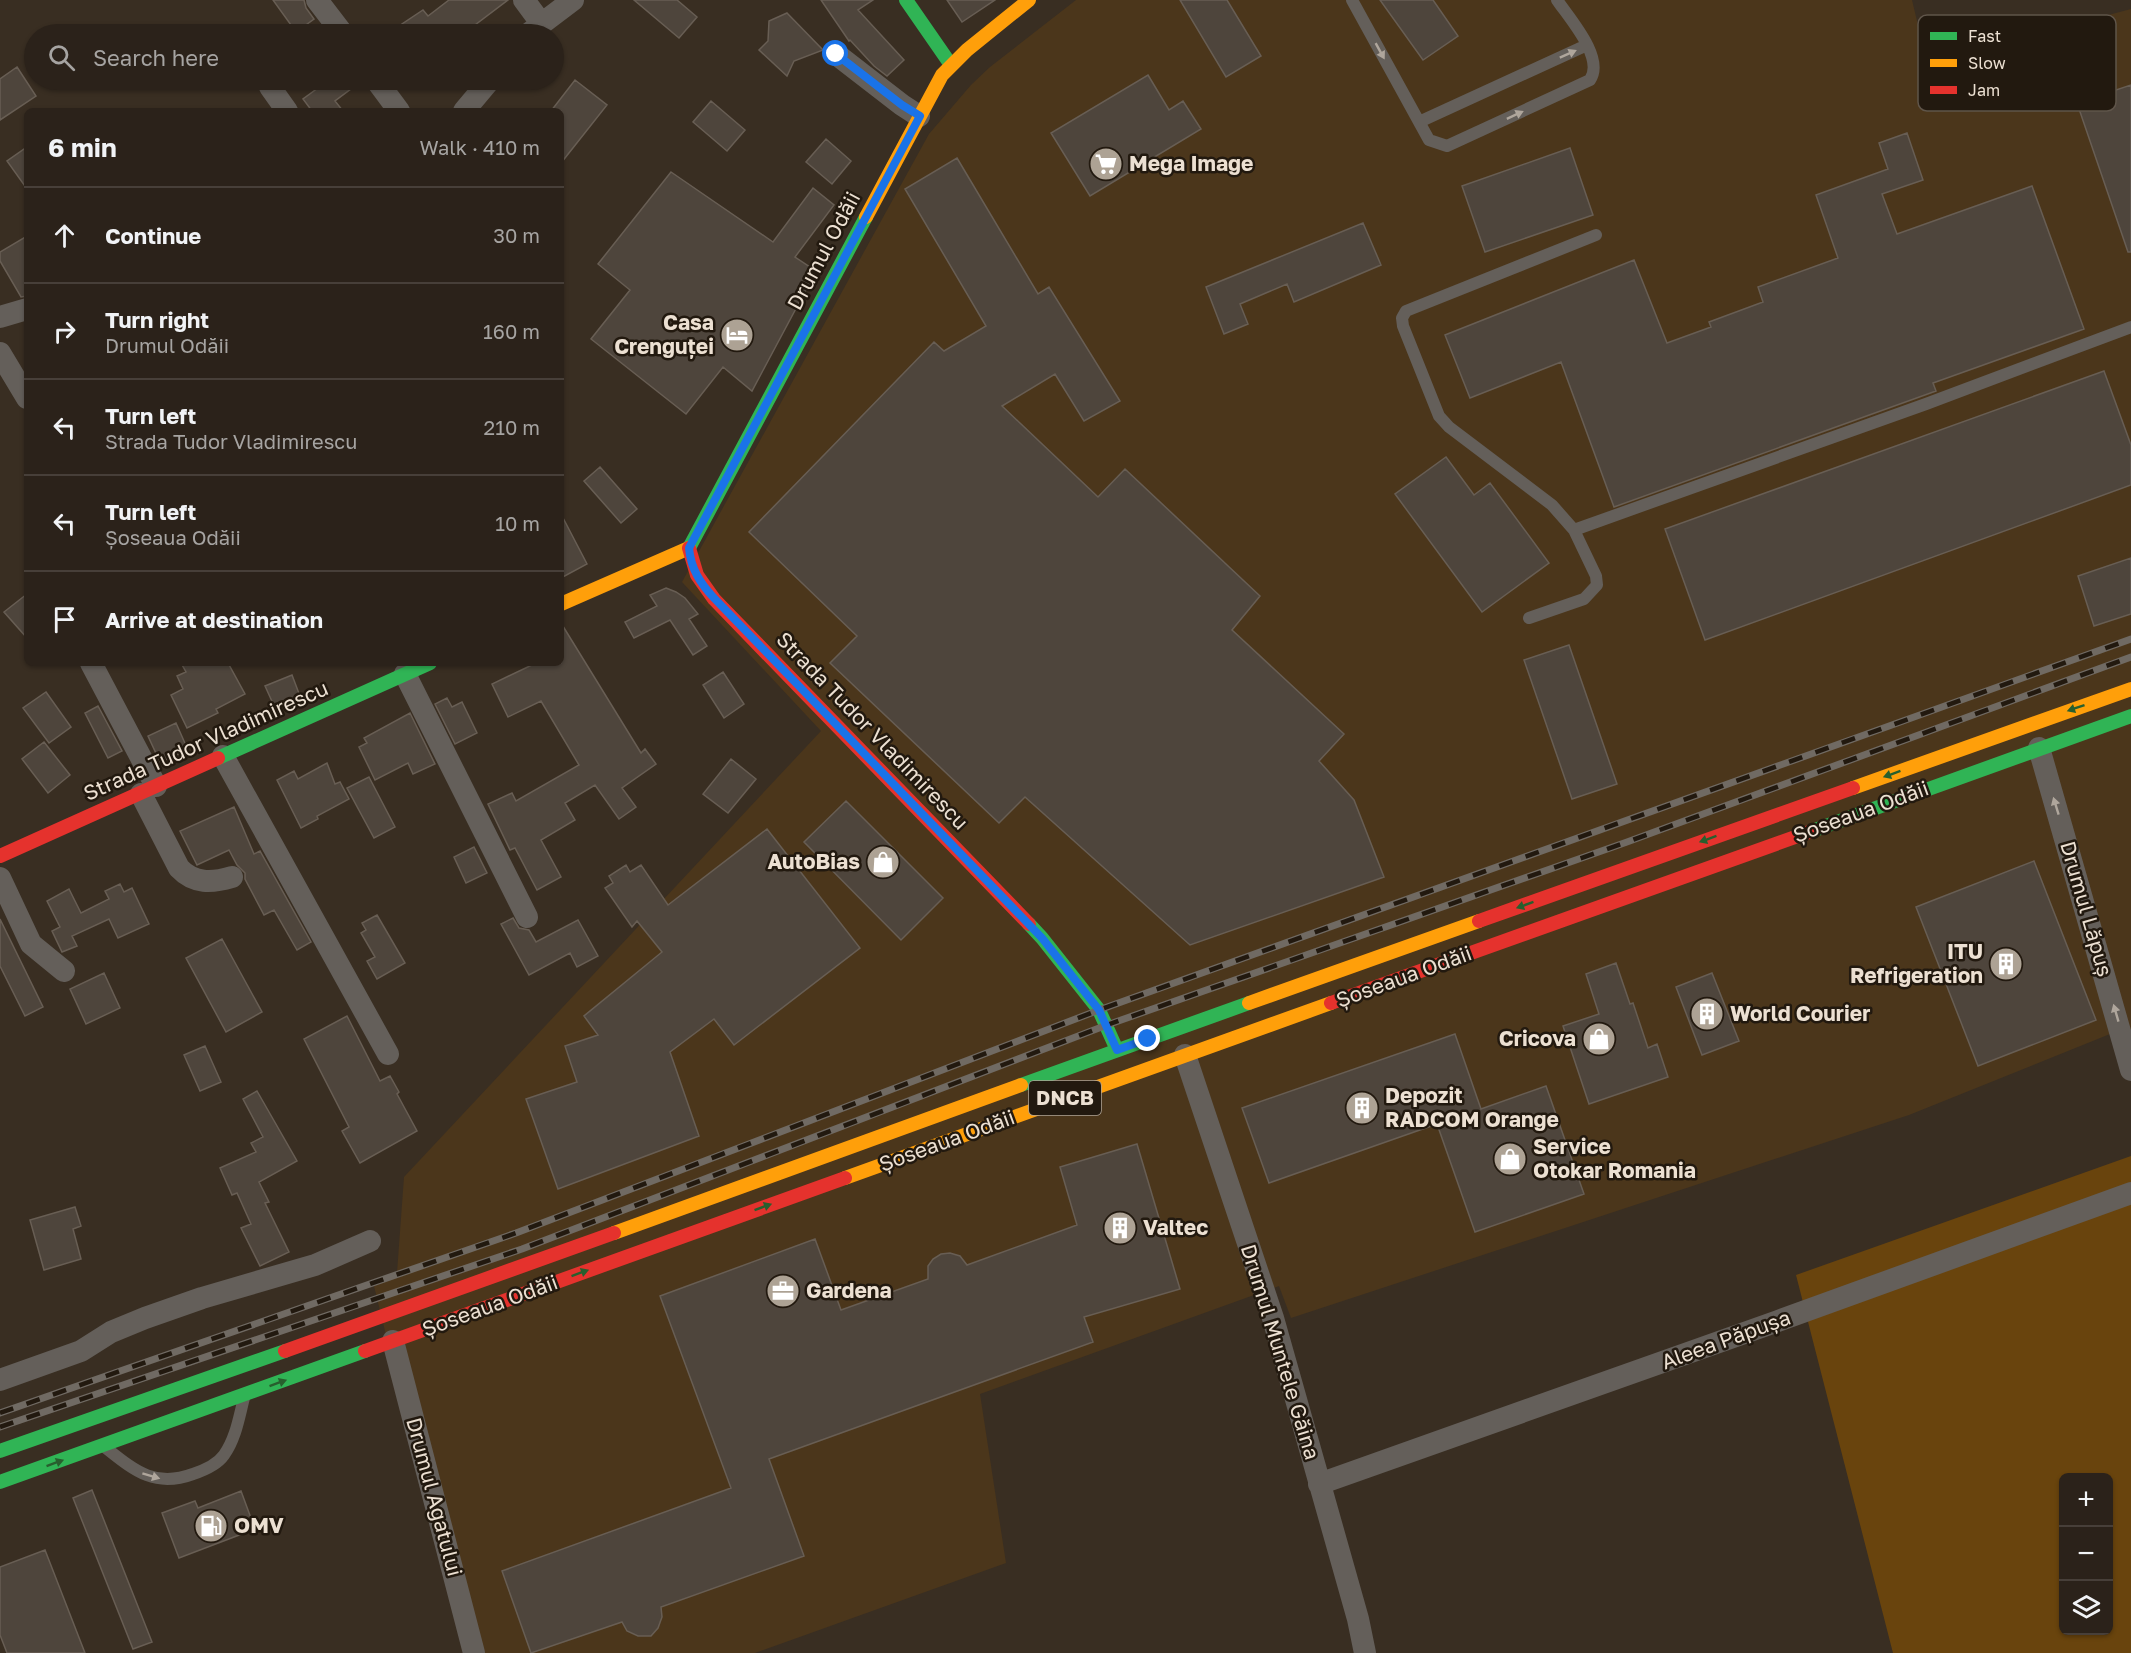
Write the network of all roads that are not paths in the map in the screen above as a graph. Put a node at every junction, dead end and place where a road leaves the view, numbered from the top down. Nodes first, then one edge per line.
1 (317, 0) edge
2 (524, 0) edge
3 (573, 0) edge
4 (906, 0) edge
5 (1029, 0) edge
6 (1352, 0) edge
7 (1557, 0) edge
8 (335, 24) edge
9 (533, 24) edge
10 (542, 24) edge
11 (1587, 45) junction
12 (836, 54) dead end
13 (951, 65) junction
14 (272, 90) edge
15 (383, 90) edge
16 (482, 90) edge
17 (285, 108) edge
18 (397, 108) edge
19 (467, 108) edge
20 (920, 116) junction
21 (1419, 122) junction
22 (1596, 235) dead end
23 (2131, 327) edge
24 (0, 353) edge
25 (24, 393) edge
26 (1574, 530) junction
27 (689, 548) junction
28 (564, 603) edge
29 (1529, 618) dead end
30 (92, 666) edge
31 (423, 666) edge
32 (405, 674) junction
33 (2131, 689) edge
34 (2131, 716) edge
35 (2039, 748) junction
36 (223, 756) junction
37 (148, 790) junction
38 (0, 856) edge
39 (232, 877) dead end
40 (0, 878) edge
41 (527, 917) dead end
42 (64, 971) dead end
43 (1117, 1050) junction
44 (388, 1054) dead end
45 (1185, 1055) junction
46 (2131, 1070) edge
47 (2131, 1193) edge
48 (370, 1241) dead end
49 (393, 1341) junction
50 (0, 1380) edge
51 (245, 1395) junction
52 (103, 1446) junction
53 (0, 1451) edge
54 (0, 1482) edge
55 (1319, 1484) junction
56 (474, 1653) edge
57 (1365, 1653) edge

1 - 8 street
2 - 9 street
3 - 10 street
4 - 13 main road
5 - 13 main road, Drumul Odăii
6 -> 21 lane
7 - 11 lane
21 -> 11 lane
21 -> 11 lane
12 - 20 street
13 - 20 main road, Drumul Odăii
14 - 17 street
15 - 18 street
16 - 19 street
20 - 27 main road, Drumul Odăii
22 - 26 lane
23 - 26 lane
24 - 25 street
26 - 29 lane
27 - 28 main road
27 - 43 main road, Strada Tudor Vladimirescu
30 - 37 street
31 - 32 main road, Strada Tudor Vladimirescu
32 - 36 main road, Strada Tudor Vladimirescu
32 - 41 street
33 -> 43 main road, Șoseaua Odăii / DNCB
34 - 35 main road, Șoseaua Odăii / DNCB
35 - 45 main road, Șoseaua Odăii / DNCB
46 -> 35 street, Drumul Lăpuș
36 - 37 main road, Strada Tudor Vladimirescu
36 - 44 street
37 - 38 main road, Strada Tudor Vladimirescu
37 - 39 street
40 - 42 street
43 - 53 main road, Șoseaua Odăii / DNCB
49 -> 45 main road, Șoseaua Odăii / DNCB
45 - 55 street, Drumul Muntele Găina
47 - 55 street, Aleea Păpușa
48 - 50 street
51 -> 49 main road, Șoseaua Odăii / DNCB
49 - 56 street, Drumul Agatului
51 - 52 main road, Șoseaua Odăii / DNCB
52 -> 51 lane
54 -> 52 main road, Șoseaua Odăii / DNCB
55 - 57 street, Drumul Muntele Găina

